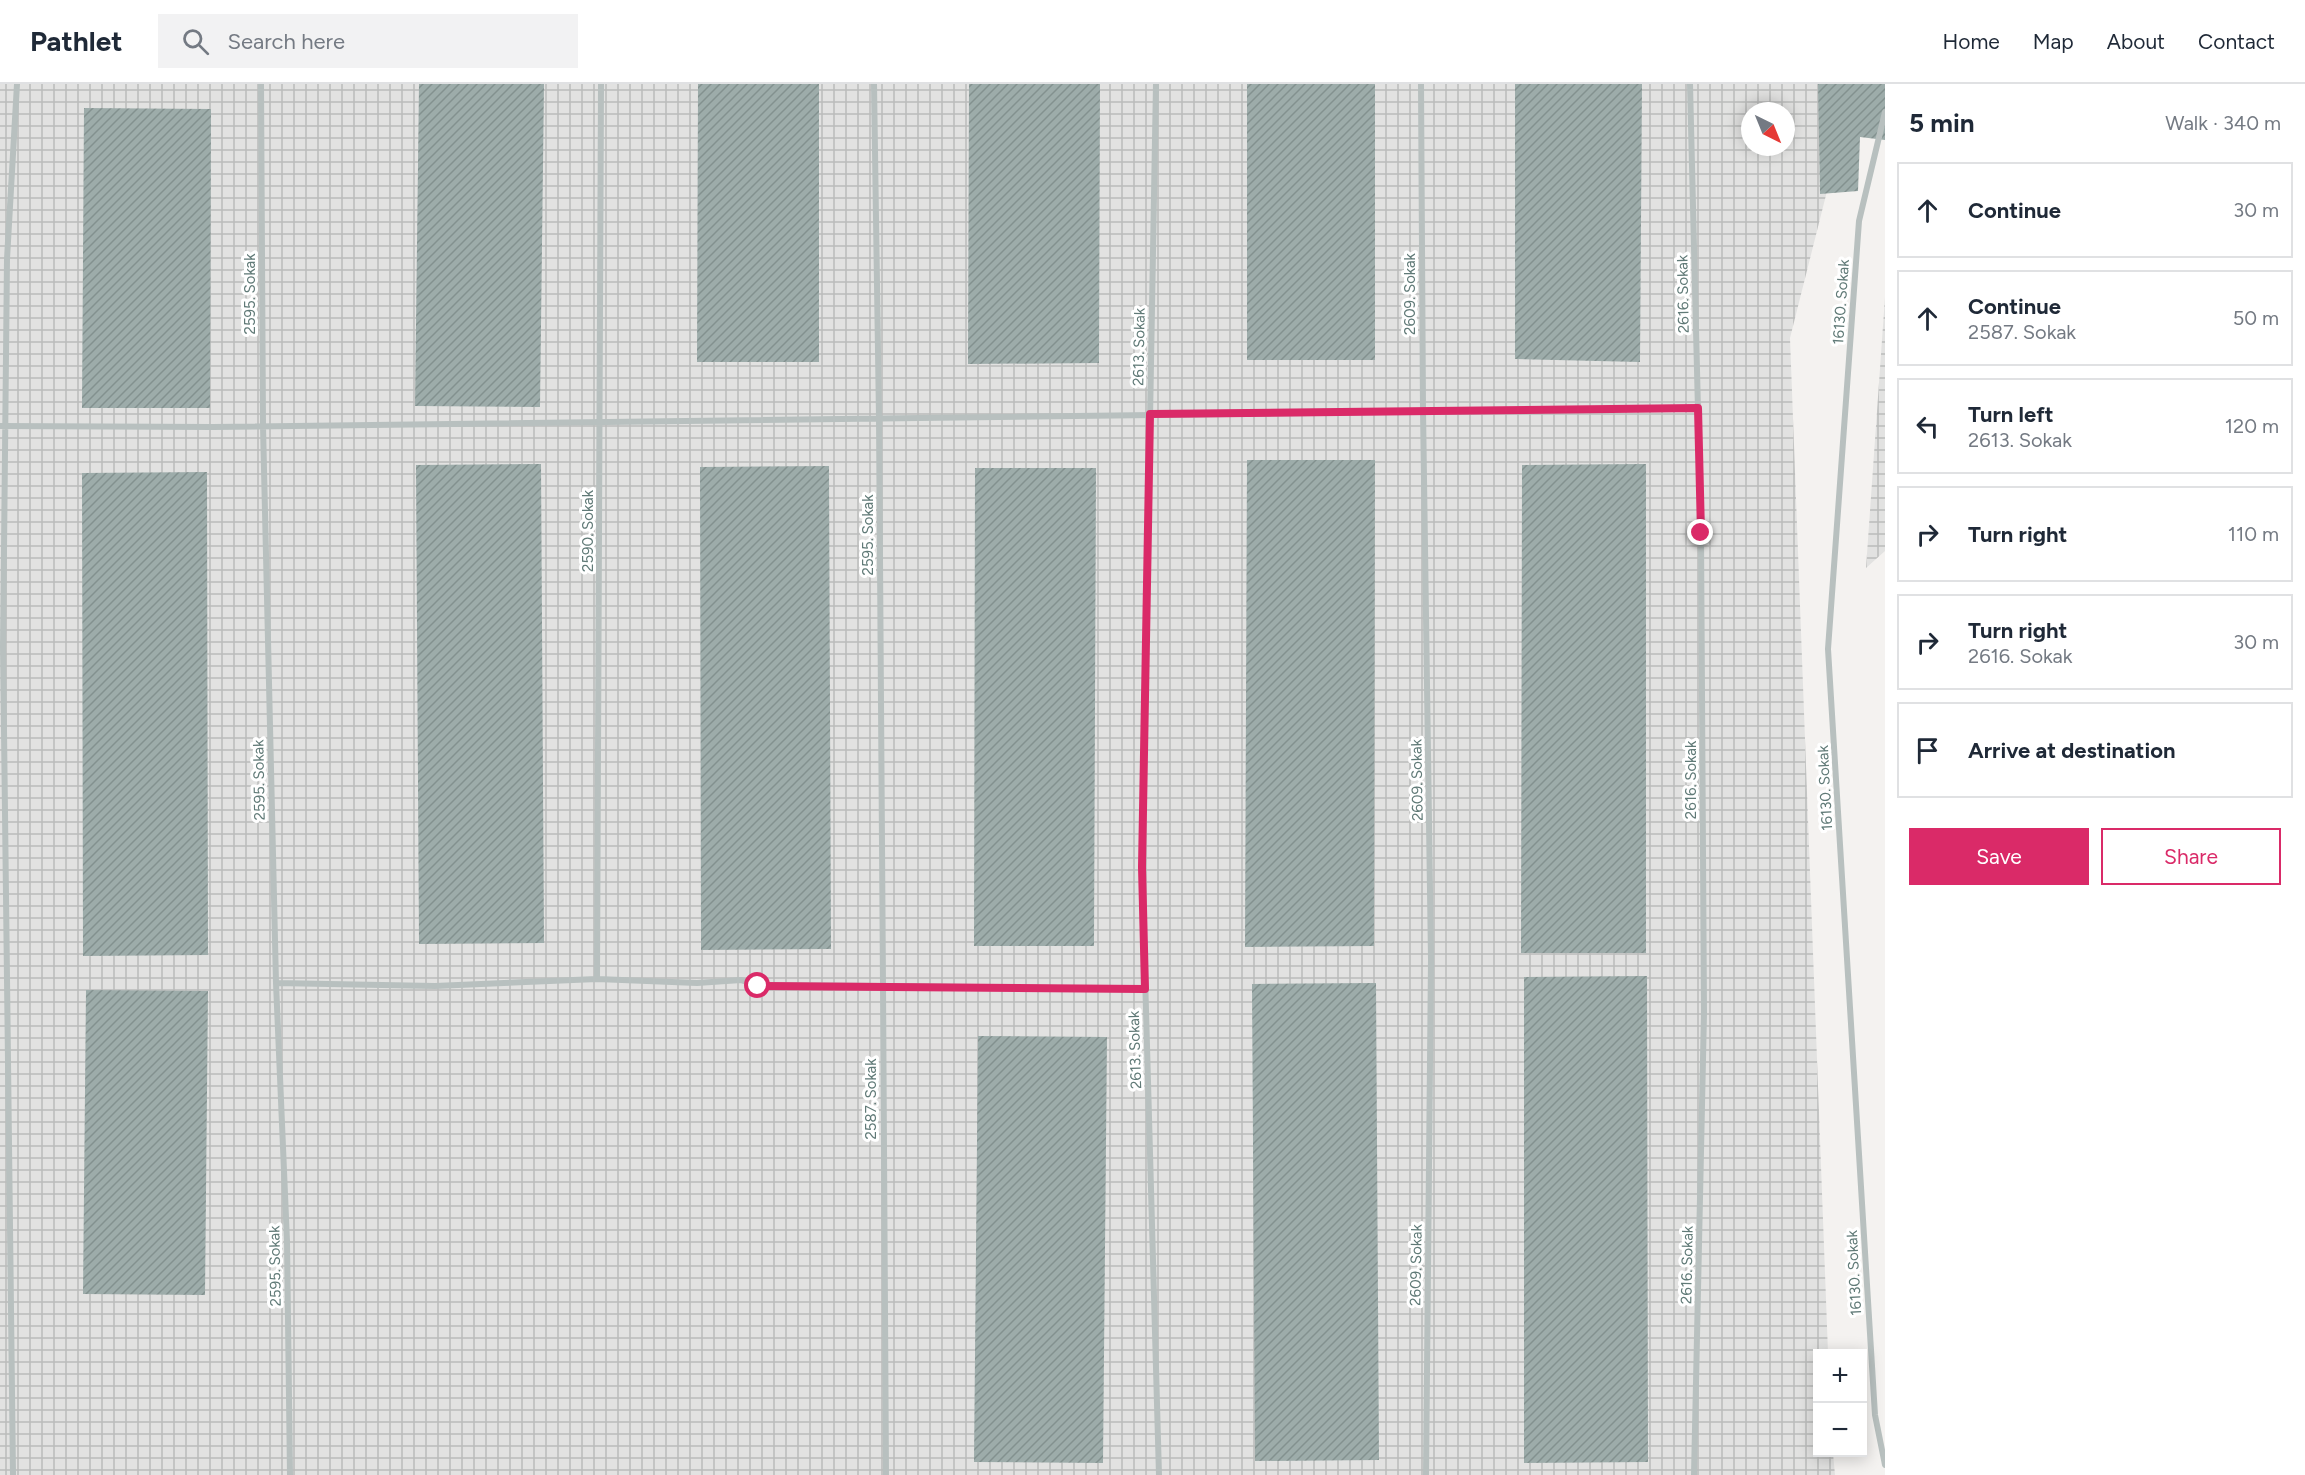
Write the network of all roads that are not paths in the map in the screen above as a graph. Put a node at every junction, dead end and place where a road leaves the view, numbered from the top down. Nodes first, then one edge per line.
1 (17, 84) edge
2 (261, 84) edge
3 (601, 84) edge
4 (874, 84) edge
5 (1156, 84) edge
6 (1421, 84) edge
7 (1690, 84) edge
8 (1885, 112) edge
9 (1698, 408) junction
10 (1423, 410) junction
11 (1150, 414) junction
12 (879, 418) junction
13 (601, 421) junction
14 (2, 426) edge
15 (262, 426) junction
16 (597, 979) junction
17 (276, 983) junction
18 (882, 986) junction
19 (1145, 989) junction
20 (1885, 1465) edge
21 (13, 1475) edge
22 (290, 1475) edge
23 (886, 1475) edge
24 (1159, 1475) edge
25 (1426, 1475) edge
26 (1694, 1475) edge

1 - 14 street
2 - 15 street, 2595. Sokak
3 - 13 street, 2590. Sokak
4 - 12 street, 2595. Sokak
5 - 11 street, 2613. Sokak
6 - 10 street, 2609. Sokak
7 - 9 street, 2616. Sokak
8 - 20 street, 16130. Sokak
9 - 10 street
9 - 26 street, 2616. Sokak
10 - 11 street
10 - 25 street, 2609. Sokak
11 - 12 street
11 - 19 street, 2613. Sokak
12 - 13 street
12 - 18 street, 2595. Sokak
13 - 15 street
13 - 16 street, 2590. Sokak
14 - 15 street
14 - 21 street
15 - 17 street, 2595. Sokak
16 - 17 street
16 - 18 street
17 - 22 street, 2595. Sokak
18 - 19 street
18 - 23 street, 2587. Sokak
19 - 24 street, 2613. Sokak

